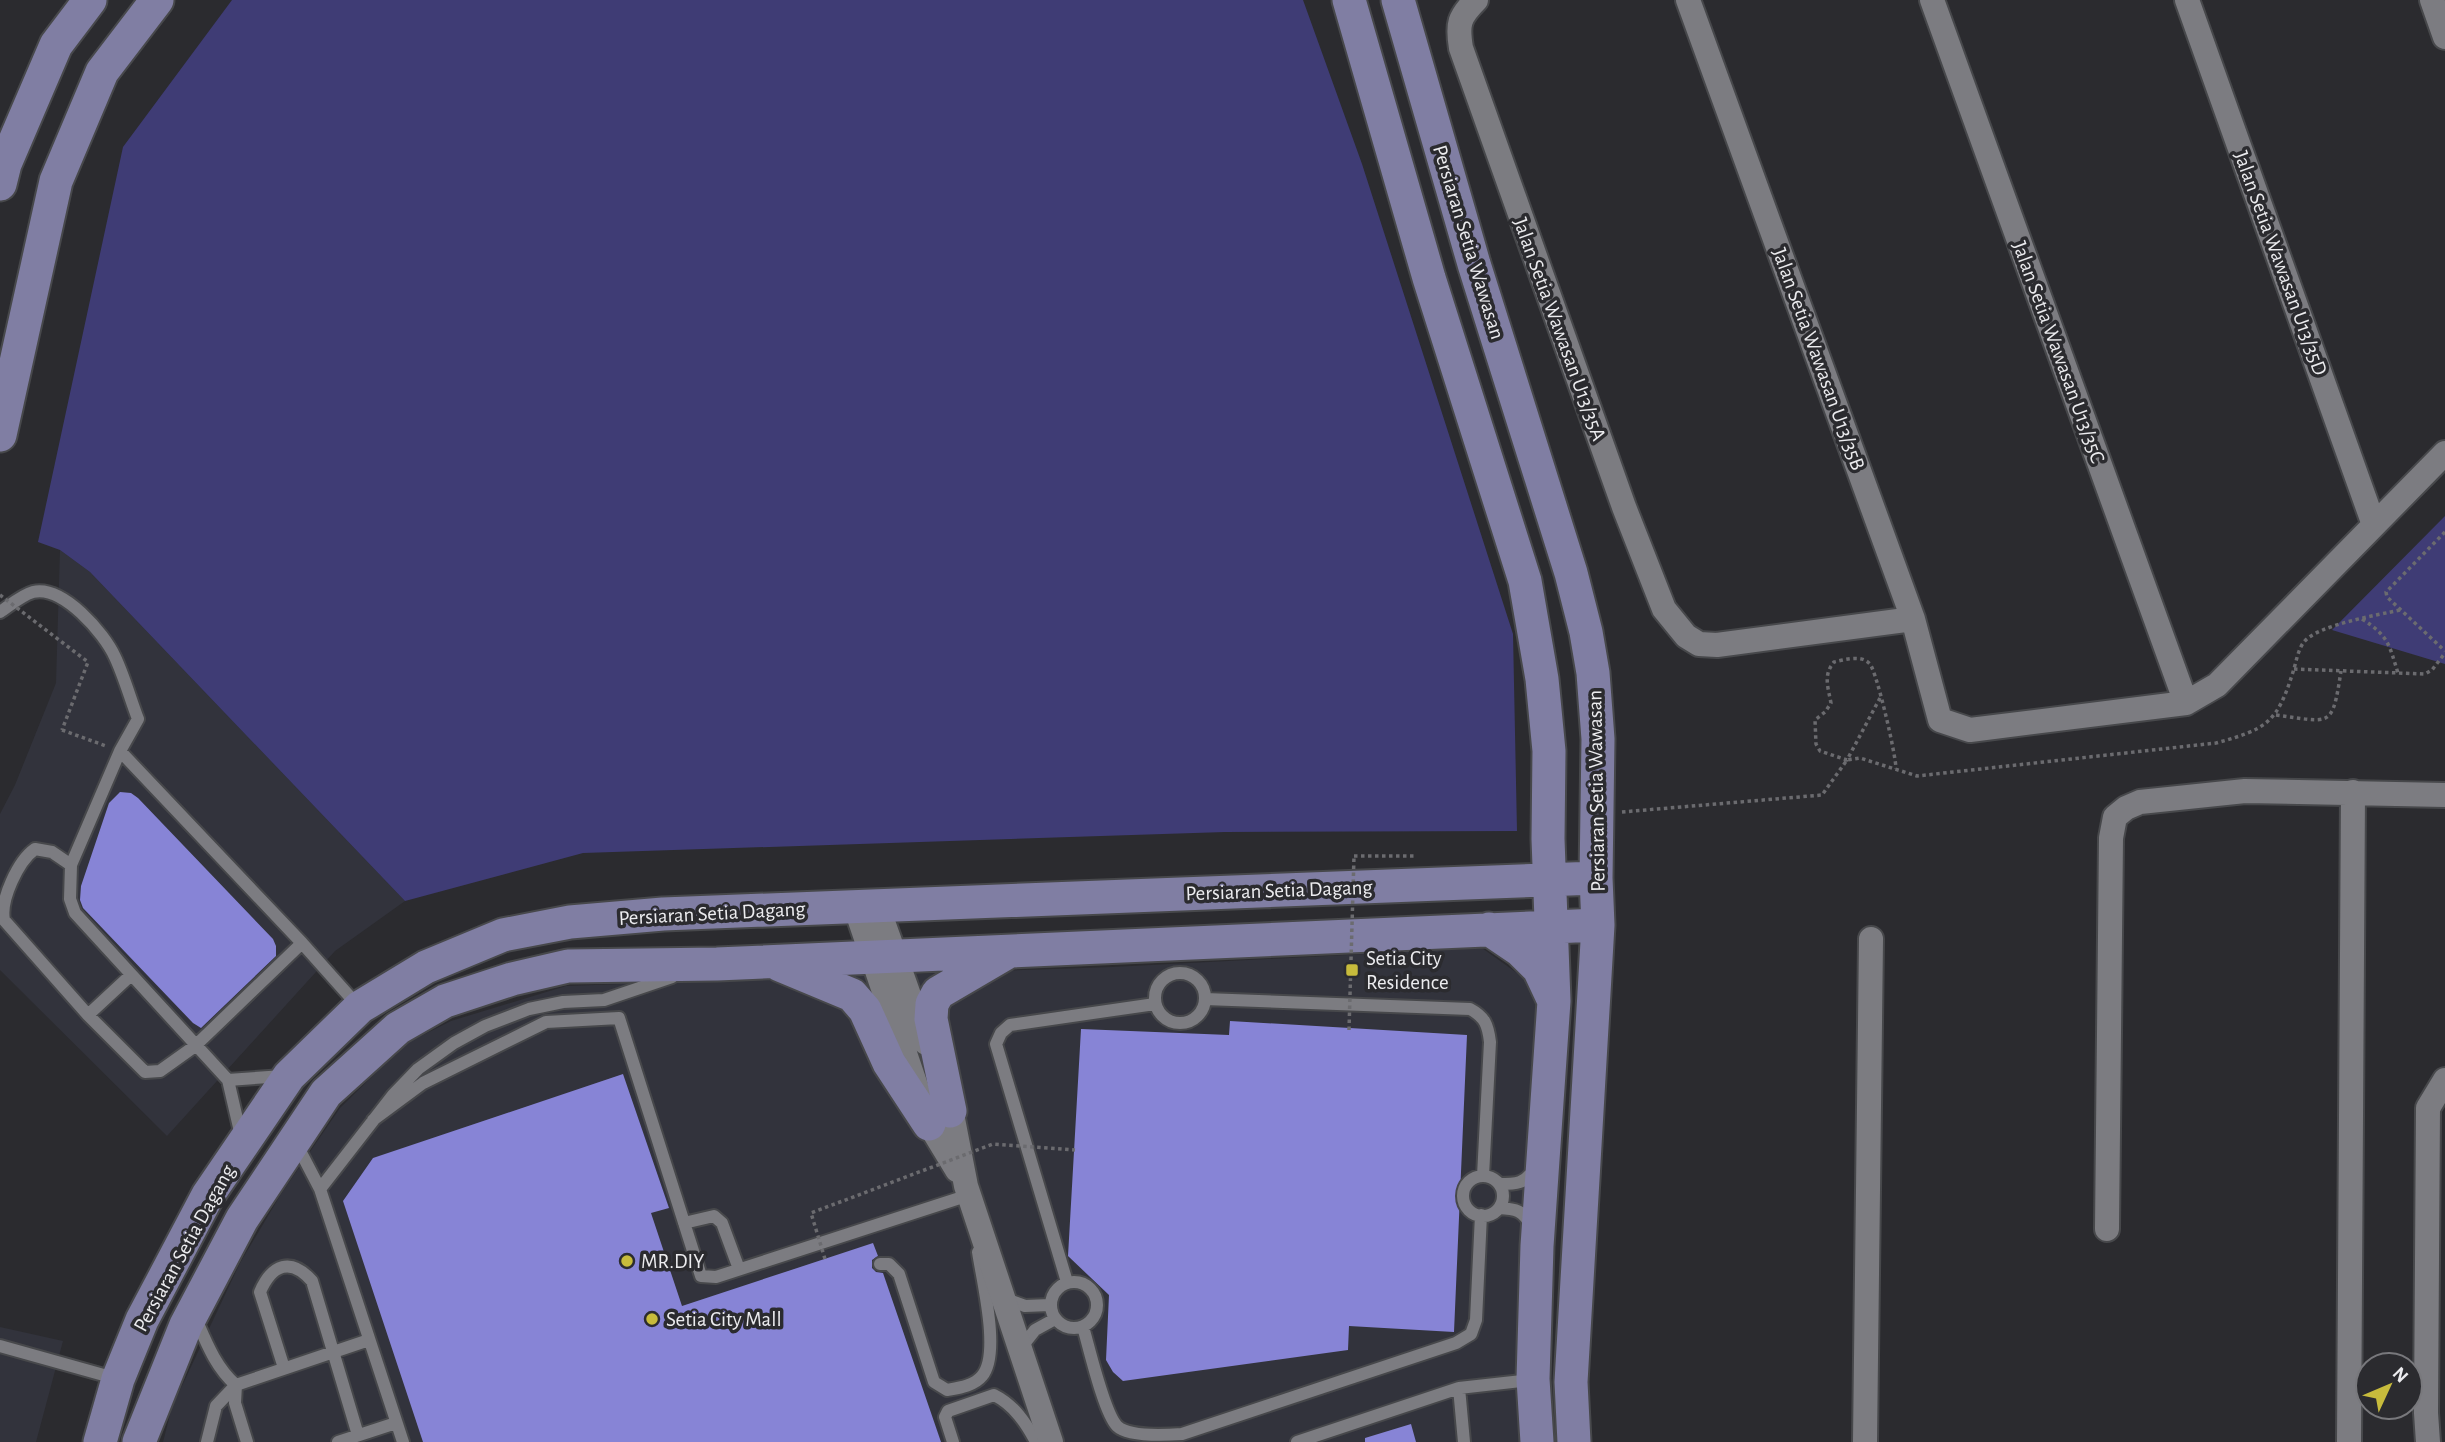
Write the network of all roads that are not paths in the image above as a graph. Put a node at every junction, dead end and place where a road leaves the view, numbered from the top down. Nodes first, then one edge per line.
1 (90, 0) edge
2 (157, 0) edge
3 (1398, 0) edge
4 (1688, 0) edge
5 (1931, 0) edge
6 (2187, 0) edge
7 (2432, 0) edge
8 (1355, 5) edge
9 (1470, 6) edge
10 (2445, 37) edge
11 (0, 184) edge
12 (0, 435) edge
13 (2445, 453) edge
14 (2374, 525) junction
15 (0, 612) edge
16 (1913, 619) junction
17 (2186, 703) junction
18 (120, 751) junction
19 (2353, 792) junction
20 (2445, 795) edge
21 (1548, 839) junction
22 (72, 865) junction
23 (1596, 878) junction
24 (1550, 879) junction
25 (1494, 881) junction
26 (866, 906) junction
27 (1598, 925) junction
28 (1553, 926) junction
29 (1489, 929) junction
30 (1871, 939) dead end
31 (302, 943) junction
32 (1010, 950) junction
33 (883, 955) junction
34 (772, 961) junction
35 (717, 964) junction
36 (131, 975) junction
37 (1205, 999) junction
38 (1554, 1001) junction
39 (1155, 1004) junction
40 (360, 1007) junction
41 (88, 1015) junction
42 (195, 1046) junction
43 (289, 1076) junction
44 (228, 1080) junction
45 (2443, 1088) edge
46 (939, 1117) junction
47 (373, 1120) junction
48 (295, 1140) junction
49 (1544, 1142) junction
50 (243, 1143) junction
51 (1483, 1176) junction
52 (1499, 1184) junction
53 (320, 1189) junction
54 (968, 1191) junction
55 (1499, 1209) junction
56 (1482, 1216) junction
57 (684, 1223) junction
58 (2107, 1228) dead end
59 (1536, 1246) junction
60 (880, 1264) dead end
61 (739, 1269) junction
62 (1067, 1282) junction
63 (1003, 1297) junction
64 (1050, 1305) junction
65 (192, 1312) junction
66 (1055, 1319) junction
67 (1083, 1327) junction
68 (369, 1340) junction
69 (0, 1346) edge
70 (1020, 1349) junction
71 (334, 1351) junction
72 (284, 1368) junction
73 (118, 1379) junction
74 (1533, 1379) junction
75 (236, 1385) junction
76 (1459, 1388) junction
77 (396, 1423) junction
78 (358, 1435) junction
79 (100, 1442) edge
80 (139, 1442) edge
81 (207, 1442) edge
82 (247, 1442) edge
83 (338, 1442) edge
84 (403, 1442) edge
85 (953, 1442) edge
86 (1036, 1442) edge
87 (1051, 1442) edge
88 (1297, 1442) edge
89 (1464, 1442) edge
90 (1537, 1442) edge
91 (1574, 1442) edge
92 (1865, 1442) edge
93 (2349, 1442) edge
94 (2428, 1442) edge

1 - 11 street
2 - 12 street
3 - 23 street, Persiaran Setia Wawasan
4 - 16 street, Jalan Setia Wawasan U13/35B
5 - 17 street, Jalan Setia Wawasan U13/35C
6 - 14 street, Jalan Setia Wawasan U13/35D
7 - 10 street
8 - 21 street
9 - 16 street, Jalan Setia Wawasan U13/35A
13 - 14 street
14 - 17 street
15 - 18 lane
16 - 17 street, Jalan Setia Wawasan U13/35B
18 - 22 lane
18 - 31 lane
19 - 20 street
19 - 58 street
19 - 93 street
21 - 24 street
21 - 25 street
22 - 36 lane
22 - 41 lane
23 - 24 street, Persiaran Setia Dagang
23 - 27 street, Persiaran Setia Wawasan
24 - 25 street, Persiaran Setia Dagang
24 - 28 street
25 - 26 street, Persiaran Setia Dagang
26 - 33 street
26 - 40 street, Persiaran Setia Dagang
27 - 28 street, Persiaran Setia Dagang
27 - 91 street, Persiaran Setia Wawasan
28 - 29 street, Persiaran Setia Dagang
28 - 38 street
29 - 32 street, Persiaran Setia Dagang
29 - 38 street
30 - 92 street
31 - 40 lane
31 - 42 lane
32 - 33 street, Persiaran Setia Dagang
32 - 46 street
33 - 34 street, Persiaran Setia Dagang
33 - 46 street
34 - 35 street, Persiaran Setia Dagang
34 - 46 street
35 - 47 lane
35 - 48 street, Persiaran Setia Dagang
36 - 41 lane
36 - 42 lane
37 - 39 lane
37 - 39 lane
37 - 51 lane
38 - 49 street
39 - 62 lane
40 - 43 street, Persiaran Setia Dagang
41 - 42 lane
42 - 44 lane
43 - 44 lane
43 - 50 street, Persiaran Setia Dagang
44 - 50 lane
45 - 94 street
46 - 54 street
47 - 53 lane
47 - 57 lane
48 - 53 lane
48 - 65 street, Persiaran Setia Dagang
49 - 52 lane
49 - 59 street
50 - 73 street, Persiaran Setia Dagang
51 - 52 lane
51 - 56 lane
52 - 55 lane
53 - 68 lane
54 - 60 lane
54 - 61 lane
54 - 63 street
55 - 56 lane
55 - 59 lane
56 - 67 lane
57 - 61 lane
57 - 61 lane
59 - 74 street
62 - 64 lane
62 - 67 lane
63 - 64 lane
63 - 70 street
64 - 66 lane
65 - 75 lane
65 - 80 street, Persiaran Setia Dagang
66 - 67 lane
66 - 70 lane
68 - 71 lane
68 - 77 lane
69 - 73 lane
70 - 87 street
71 - 72 lane
71 - 72 lane
71 - 78 lane
72 - 75 lane
73 - 79 street, Persiaran Setia Dagang
74 - 76 lane
74 - 90 street
75 - 81 lane
75 - 82 lane
76 - 88 lane
76 - 89 lane
77 - 78 lane
77 - 84 lane
78 - 83 lane
85 - 86 lane

